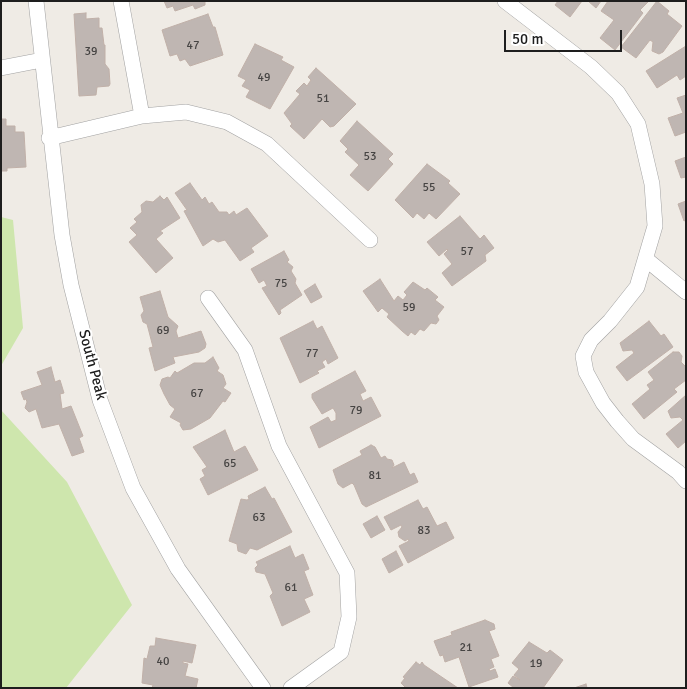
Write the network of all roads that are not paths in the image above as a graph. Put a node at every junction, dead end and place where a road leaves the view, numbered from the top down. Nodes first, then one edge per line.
1 (36, 1) edge
2 (122, 1) edge
3 (505, 1) edge
4 (42, 60) junction
5 (1, 68) edge
6 (142, 116) junction
7 (49, 138) junction
8 (370, 240) dead end
9 (647, 260) junction
10 (686, 292) edge
11 (208, 298) dead end
12 (686, 481) edge
13 (263, 688) edge
14 (291, 688) edge

1 - 4 street, South Peak
2 - 6 street
3 - 9 street
4 - 5 street
4 - 7 street, South Peak
6 - 7 street
6 - 8 street
7 - 13 street, South Peak
9 - 10 street
9 - 12 street
11 - 14 street

